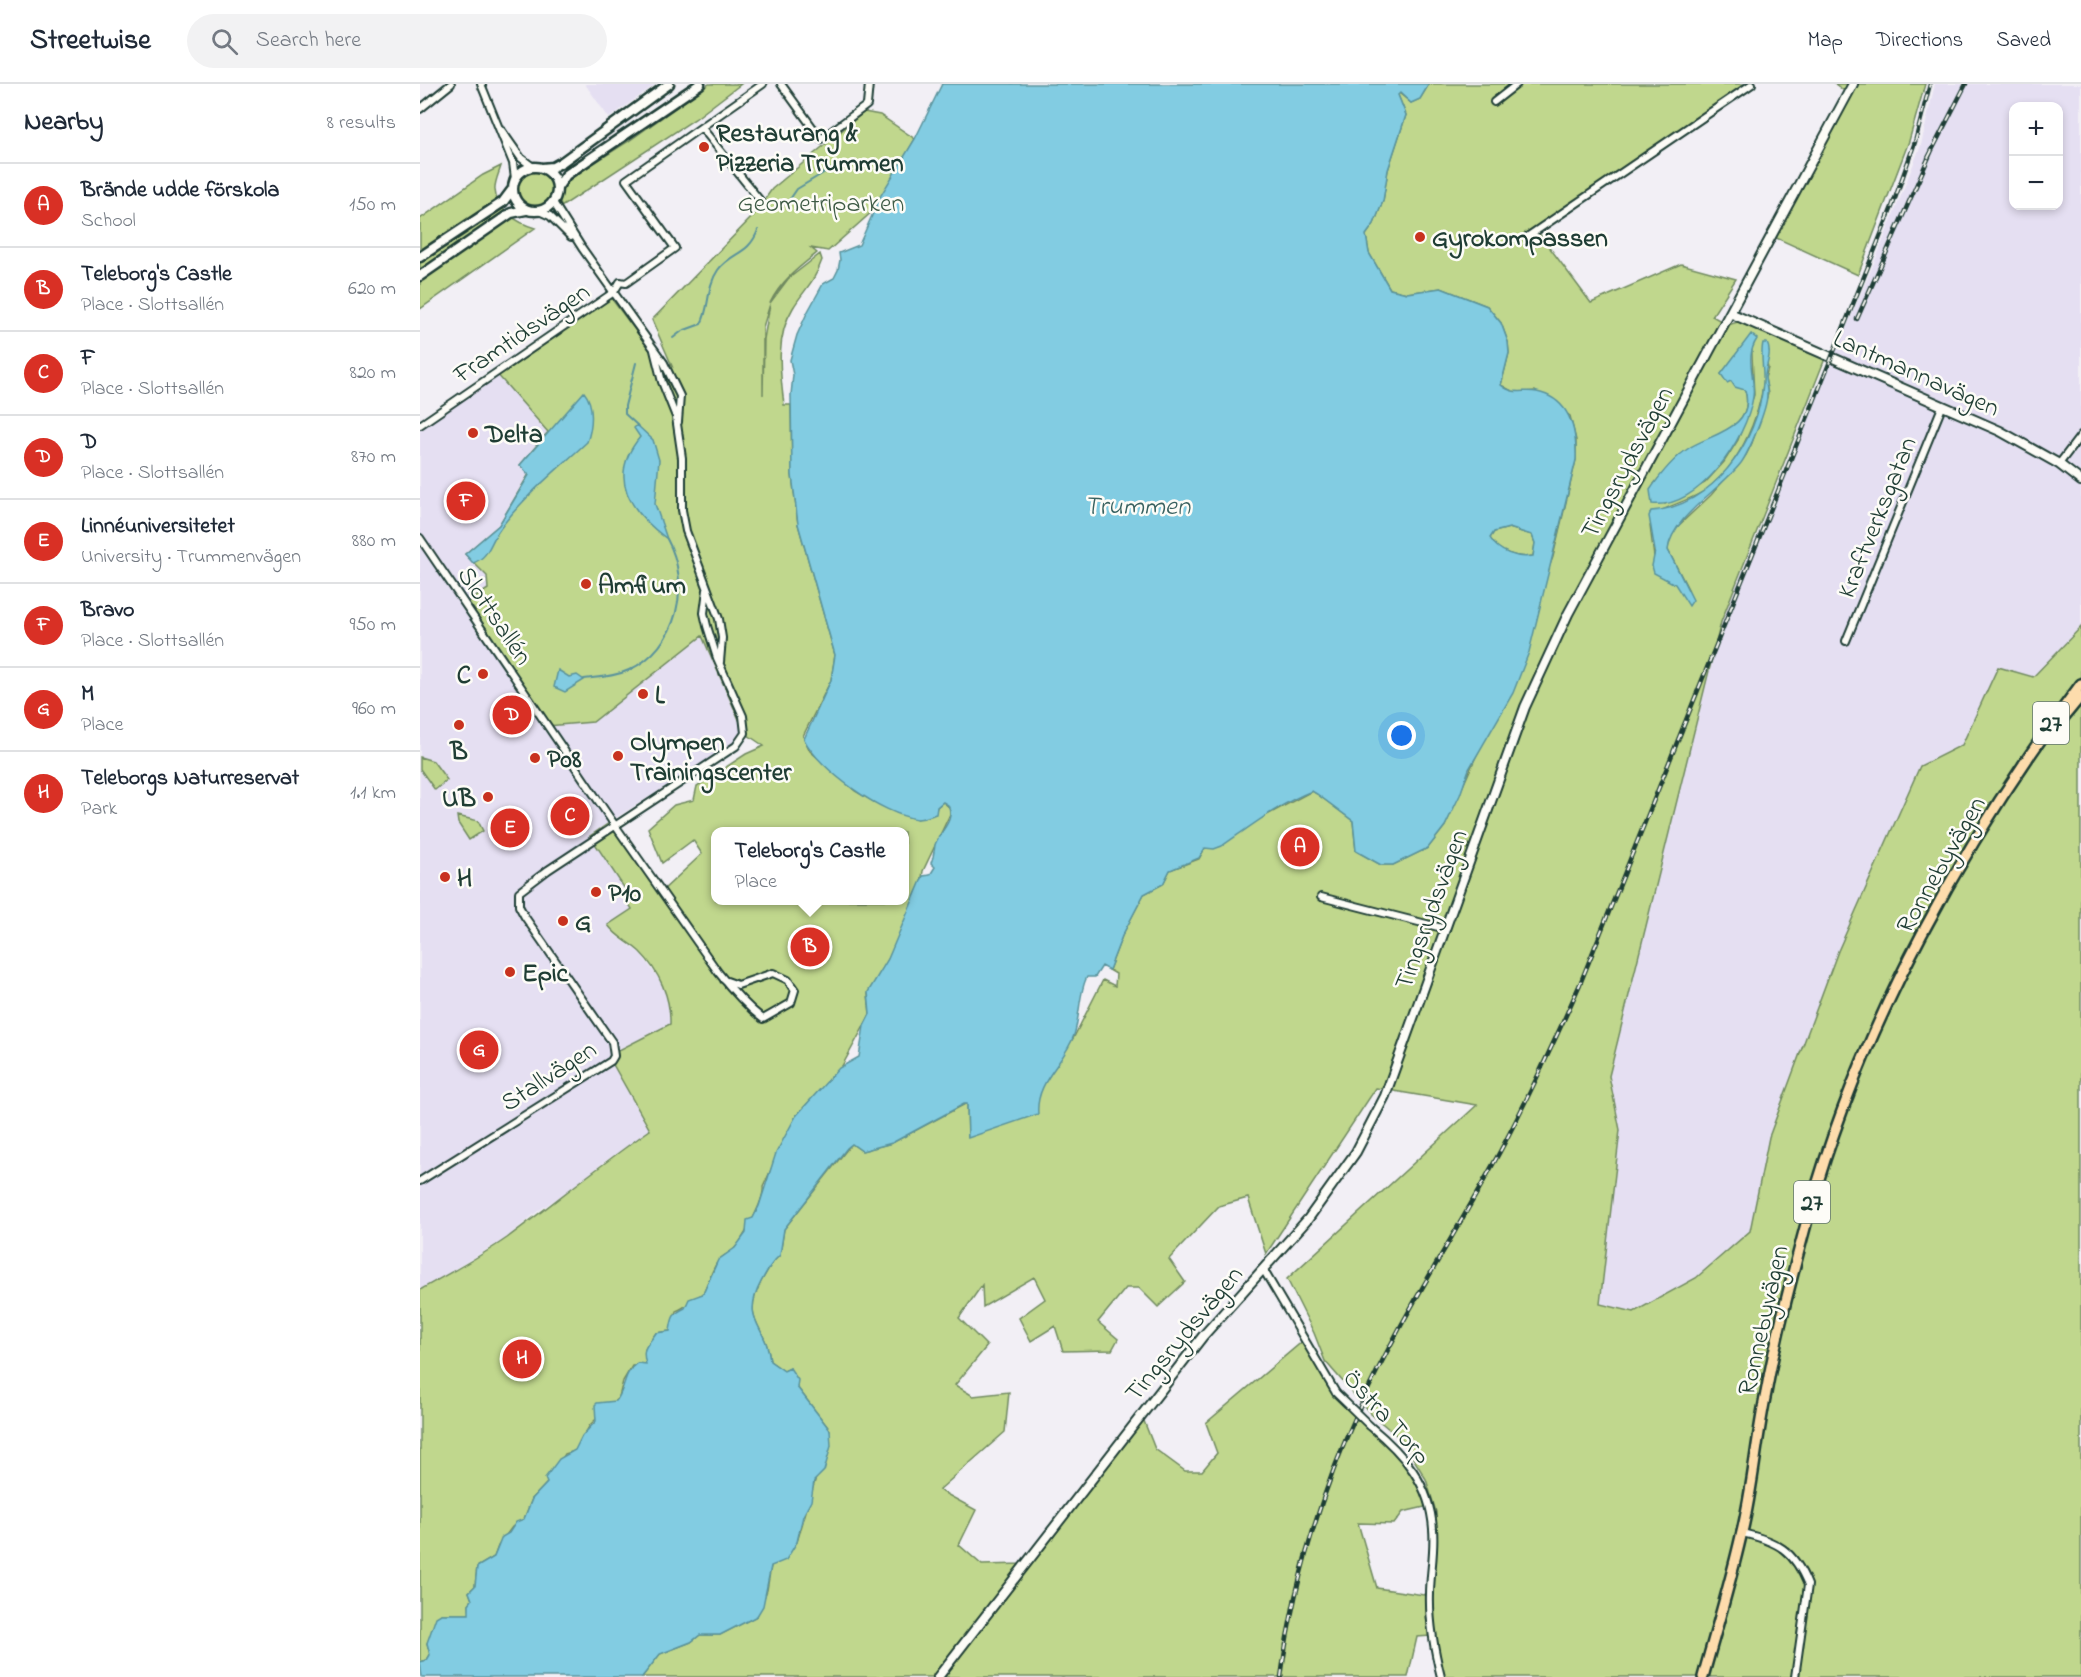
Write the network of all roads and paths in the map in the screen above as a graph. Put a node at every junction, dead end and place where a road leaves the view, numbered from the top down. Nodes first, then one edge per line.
1 (451, 84) edge
2 (481, 84) edge
3 (669, 84) edge
4 (700, 84) edge
5 (763, 84) edge
6 (781, 84) edge
7 (869, 84) edge
8 (1517, 84) edge
9 (1752, 84) edge
10 (1853, 84) edge
11 (1494, 102) dead end
12 (420, 109) edge
13 (495, 122) junction
14 (702, 128) junction
15 (537, 167) junction
16 (514, 179) junction
17 (557, 188) junction
18 (512, 190) junction
19 (553, 201) junction
20 (762, 203) dead end
21 (526, 210) junction
22 (539, 211) junction
23 (1527, 237) dead end
24 (582, 248) junction
25 (420, 257) edge
26 (420, 276) edge
27 (614, 292) junction
28 (1731, 313) junction
29 (654, 350) junction
30 (1942, 407) junction
31 (420, 425) edge
32 (678, 425) junction
33 (2081, 435) edge
34 (2059, 464) junction
35 (2081, 481) edge
36 (420, 538) edge
37 (707, 590) junction
38 (1846, 641) dead end
39 (720, 666) junction
40 (2081, 684) edge
41 (2081, 696) edge
42 (2024, 765) junction
43 (615, 826) junction
44 (1321, 897) dead end
45 (1446, 929) junction
46 (724, 980) junction
47 (420, 1181) edge
48 (1263, 1269) junction
49 (1742, 1533) junction
50 (938, 1677) edge
51 (1441, 1677) edge
52 (1703, 1677) edge
53 (1795, 1677) edge

1 - 12 street
2 - 13 street
3 - 15 main road
4 - 17 main road
5 - 14 street
6 - 7 street
8 - 11 street
9 - 23 street
10 - 28 street, Tingsrydsvägen
13 - 15 street
13 - 16 street
14 - 20 street
14 - 27 street, Framtidsvägen
15 - 16 main road
15 - 17 main road
16 - 18 main road
17 - 19 main road
18 - 21 main road
18 - 25 main road
19 - 22 main road
19 - 24 street
21 - 22 main road
21 - 26 main road
22 - 24 street
24 - 27 street
27 - 29 street
27 - 31 street, Framtidsvägen
28 - 30 street, Lantmannavägen
28 - 45 street, Tingsrydsvägen
29 - 32 street
29 - 32 street
30 - 34 street, Lantmannavägen
30 - 38 street, Kraftverksgatan
32 - 37 street
33 - 34 street
34 - 35 street, Lantmannavägen
36 - 43 street, Slottsallén
37 - 39 street
37 - 39 street
39 - 43 street
40 - 42 main road, Ronnebyvägen / 27
41 - 42 main road, Ronnebyvägen / 27
42 - 49 main road, Ronnebyvägen / 27
43 - 46 street, Slottsallén
43 - 47 street, Stallvägen
44 - 45 street
45 - 48 street, Tingsrydsvägen
46 - 46 street, Slottsallén
48 - 50 street, Tingsrydsvägen
48 - 51 street, Östra Torp, bridge
49 - 52 main road, Ronnebyvägen / 27
49 - 53 street

